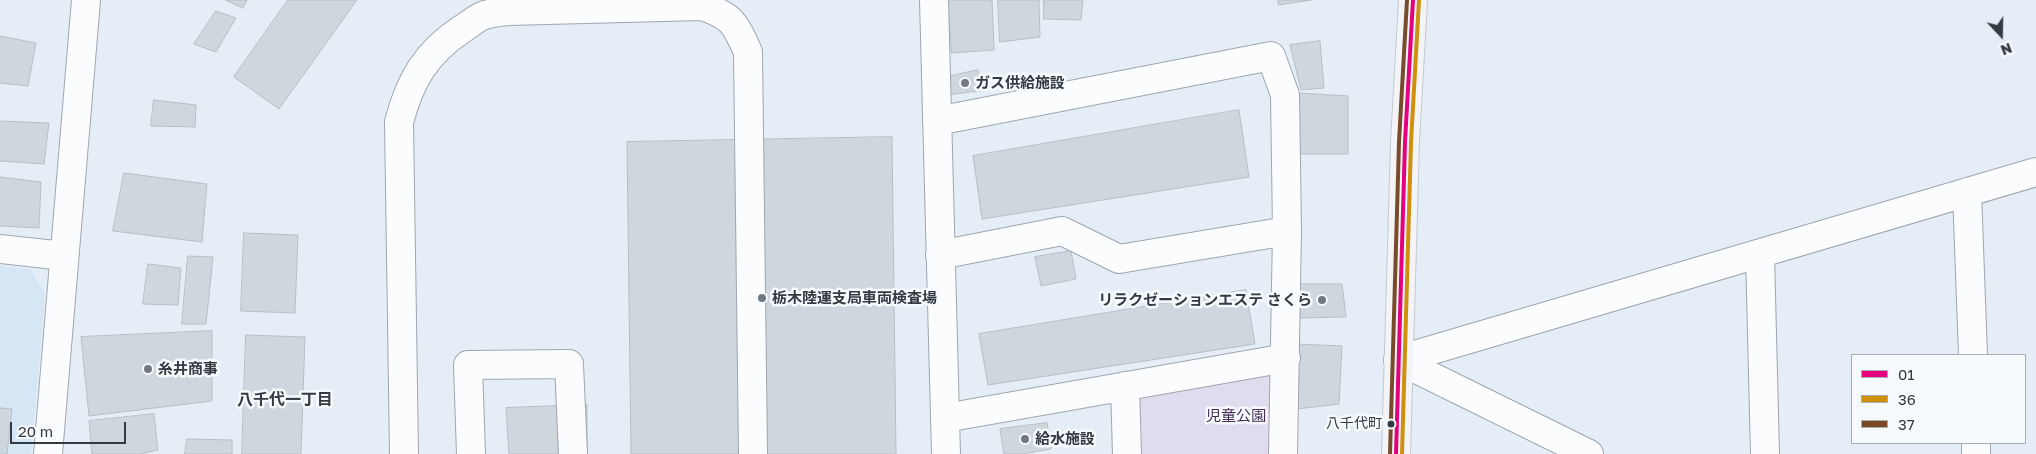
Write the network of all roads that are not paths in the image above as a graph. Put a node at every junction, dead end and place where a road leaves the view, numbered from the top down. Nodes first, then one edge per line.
1 (86, 0) edge
2 (934, 0) edge
3 (1412, 0) edge
4 (937, 121) junction
5 (2036, 172) edge
6 (1967, 192) junction
7 (1288, 231) junction
8 (0, 249) edge
9 (940, 254) junction
10 (1760, 254) junction
11 (64, 256) junction
12 (1973, 354) edge
13 (1286, 358) junction
14 (1398, 360) junction
15 (1125, 386) junction
16 (945, 418) junction
17 (48, 454) edge
18 (404, 454) edge
19 (471, 454) edge
20 (573, 454) edge
21 (753, 454) edge
22 (946, 454) edge
23 (1126, 454) edge
24 (1283, 454) edge
25 (1396, 454) edge
26 (1589, 454) edge
27 (1765, 454) edge

1 - 11 street
2 - 4 street
3 - 14 main road
4 - 7 street
4 - 9 street
5 - 6 street
6 - 10 street
6 - 12 street
7 - 9 street
7 - 13 street
8 - 11 street
9 - 16 street
10 - 14 street
10 - 27 street
11 - 17 street
13 - 15 street
13 - 24 street
14 - 25 main road
14 - 26 street
15 - 16 street
15 - 23 street
16 - 22 street
18 - 21 street
19 - 20 street

